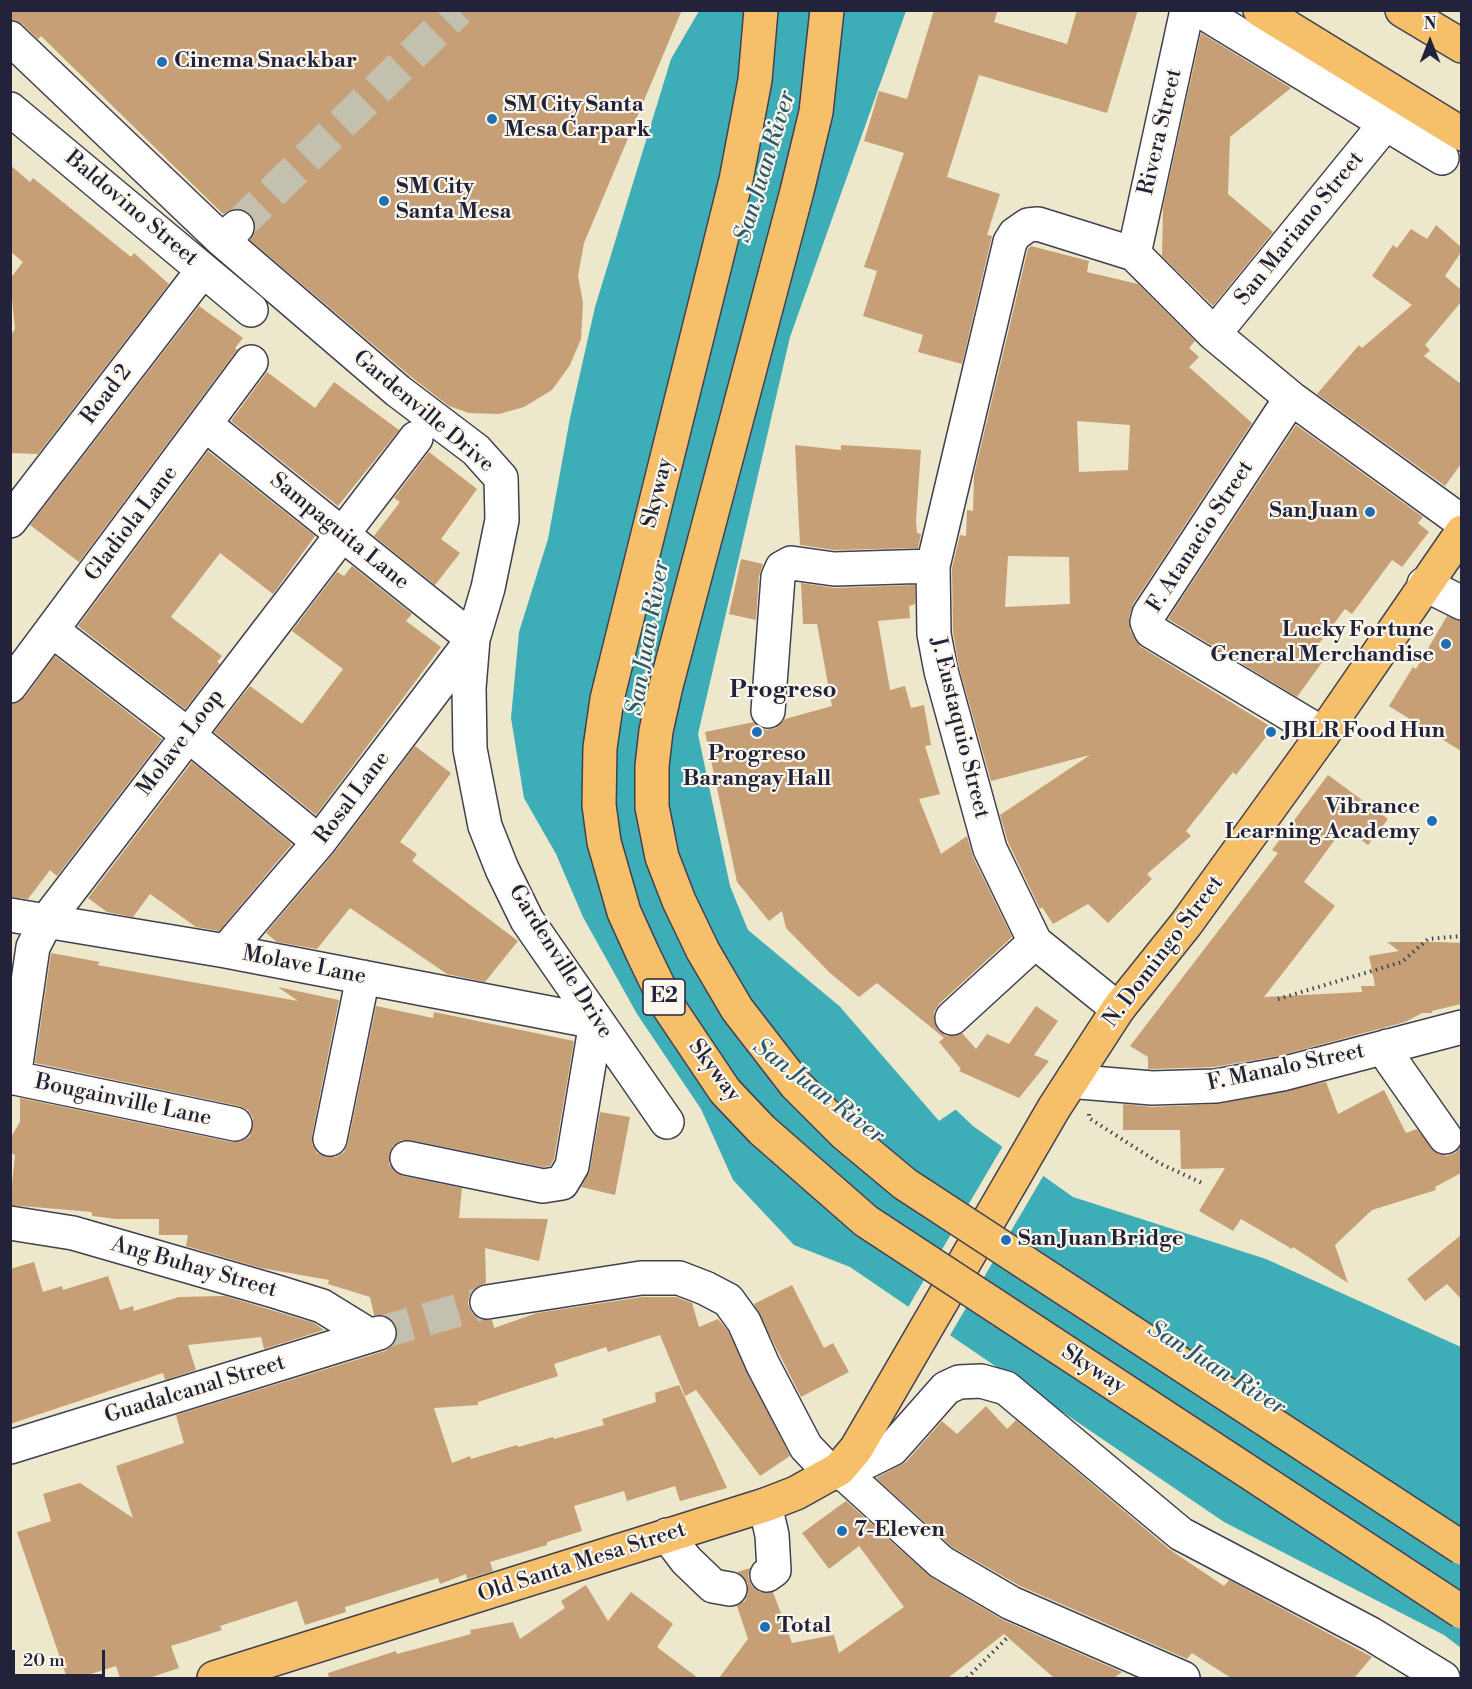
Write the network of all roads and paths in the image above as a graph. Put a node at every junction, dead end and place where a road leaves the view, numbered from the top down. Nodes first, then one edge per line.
1 (761, 10) edge
2 (827, 10) edge
3 (1187, 10) edge
4 (1199, 10) edge
5 (1260, 10) edge
6 (1402, 10) edge
7 (10, 38) edge
8 (1461, 46) edge
9 (10, 109) edge
10 (1386, 123) junction
11 (1452, 146) edge
12 (1134, 254) junction
13 (203, 270) junction
14 (251, 310) dead end
15 (1214, 334) junction
16 (251, 362) dead end
17 (1291, 398) junction
18 (206, 425) junction
19 (416, 438) dead end
20 (21, 490) edge
21 (10, 521) edge
22 (1461, 522) edge
23 (1461, 532) edge
24 (341, 533) junction
25 (933, 566) junction
26 (1424, 584) junction
27 (1461, 603) edge
28 (53, 631) junction
29 (472, 639) junction
30 (10, 686) edge
31 (768, 711) dead end
32 (187, 734) junction
33 (1323, 734) junction
34 (319, 842) junction
35 (10, 915) edge
36 (47, 920) junction
37 (1461, 936) edge
38 (1035, 942) junction
39 (226, 951) junction
40 (363, 977) junction
41 (1278, 999) dead end
42 (1118, 1009) junction
43 (952, 1018) dead end
44 (596, 1022) junction
45 (1461, 1027) edge
46 (1387, 1046) junction
47 (12, 1077) edge
48 (1083, 1080) junction
49 (667, 1122) dead end
50 (235, 1124) dead end
51 (1445, 1137) dead end
52 (330, 1139) dead end
53 (407, 1158) dead end
54 (1202, 1183) dead end
55 (10, 1223) edge
56 (487, 1302) tunnel mouth
57 (374, 1334) joint
58 (897, 1375) joint
59 (10, 1447) edge
60 (835, 1471) junction
61 (765, 1505) junction
62 (667, 1535) junction
63 (1461, 1548) edge
64 (767, 1575) dead end
65 (730, 1590) dead end
66 (1032, 1612) junction
67 (1461, 1612) edge
68 (214, 1678) edge
69 (967, 1678) edge
70 (1183, 1678) edge
71 (1443, 1678) edge

1 - 67 main road, Skyway / E2, bridge
2 - 63 main road, E2, bridge
3 - 12 street, Rivera Street
4 - 10 street
5 - 11 main road
6 - 8 main road
7 - 29 street, Gardenville Drive
9 - 13 street, Baldovino Street
10 - 11 street
10 - 15 street, San Mariano Street
12 - 15 street
12 - 25 street, J. Eustaquio Street
13 - 14 street, Baldovino Street
13 - 20 street, Road 2
15 - 17 street
16 - 18 street, Gladiola Lane
17 - 22 street
17 - 33 street, F. Atanacio Street
18 - 24 street, Sampaguita Lane
18 - 28 street, Gladiola Lane
19 - 24 street, Molave Loop
20 - 21 street, Road 2
23 - 26 main road, N. Domingo Street
24 - 29 street, Sampaguita Lane
24 - 32 street, Molave Loop
25 - 31 street
25 - 38 street, J. Eustaquio Street
26 - 27 street
26 - 33 main road, N. Domingo Street
28 - 30 street, Gladiola Lane
28 - 32 street
29 - 34 street, Rosal Lane
29 - 44 street, Gardenville Drive
32 - 34 street
32 - 36 street, Molave Loop
33 - 42 main road, N. Domingo Street
34 - 39 street, Rosal Lane
35 - 36 street, Molave Lane
36 - 39 street, Molave Lane
36 - 47 street, Molave Loop
37 - 41 path
38 - 42 street, J. Eustaquio Street
38 - 43 street
39 - 40 street, Molave Lane
40 - 44 street, Molave Lane
40 - 52 street
42 - 48 main road, N. Domingo Street
44 - 49 street, Gardenville Drive
44 - 53 street
45 - 46 street, F. Manalo Street
46 - 48 street, F. Manalo Street
46 - 51 street
47 - 50 street, Bougainville Lane
48 - 54 path
48 - 58 main road, N. Domingo Street, bridge
55 - 57 street, Ang Buhay Street
56 - 60 street
57 - 59 street, Guadalcanal Street
58 - 60 main road, Old Santa Mesa Street
60 - 61 main road, Old Santa Mesa Street
60 - 66 street
60 - 71 street
61 - 62 main road, Old Santa Mesa Street
61 - 64 street
62 - 65 street
62 - 68 main road, Old Santa Mesa Street
66 - 69 path
66 - 70 street

